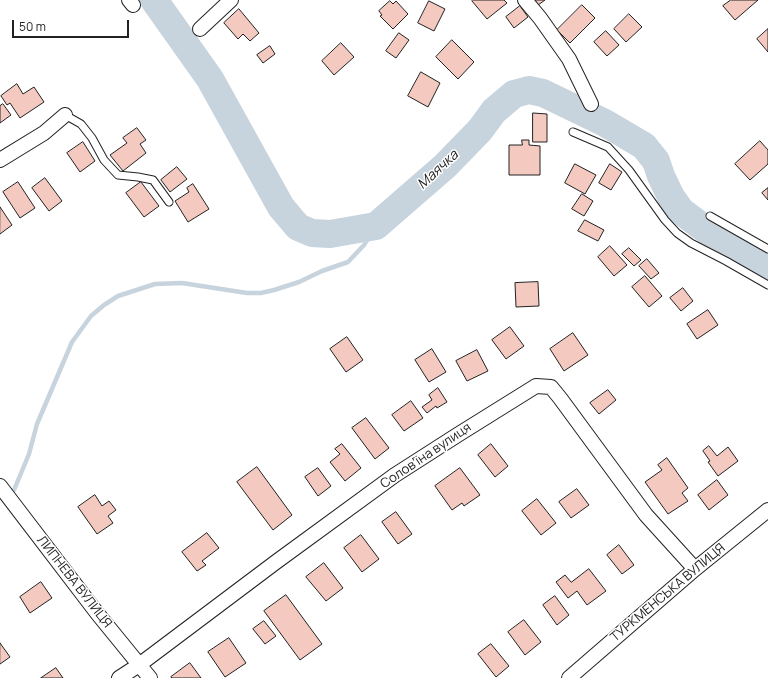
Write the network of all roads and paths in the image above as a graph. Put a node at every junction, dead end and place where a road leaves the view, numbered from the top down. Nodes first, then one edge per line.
1 (231, 0) edge
2 (525, 0) edge
3 (200, 29) dead end
4 (591, 104) dead end
5 (65, 115) joint
6 (573, 132) dead end
7 (1, 156) edge
8 (169, 202) dead end
9 (710, 216) dead end
10 (768, 249) edge
11 (768, 285) edge
12 (0, 486) edge
13 (768, 510) edge
14 (695, 569) junction
15 (139, 665) junction
16 (119, 678) edge
17 (150, 678) edge
18 (569, 678) edge

1 - 3 street
2 - 4 street
5 - 7 street
5 - 8 lane
6 - 11 lane
9 - 10 lane
12 - 15 street, ЛИПНЕВА ВУЛИЦЯ
13 - 14 street, ТУРКМЕНСЬКА ВУЛИЦЯ
14 - 15 street, Соловʼїна вулиця
14 - 18 street, ТУРКМЕНСЬКА ВУЛИЦЯ
15 - 16 street, Соловʼїна вулиця
15 - 17 street, ЛИПНЕВА ВУЛИЦЯ

